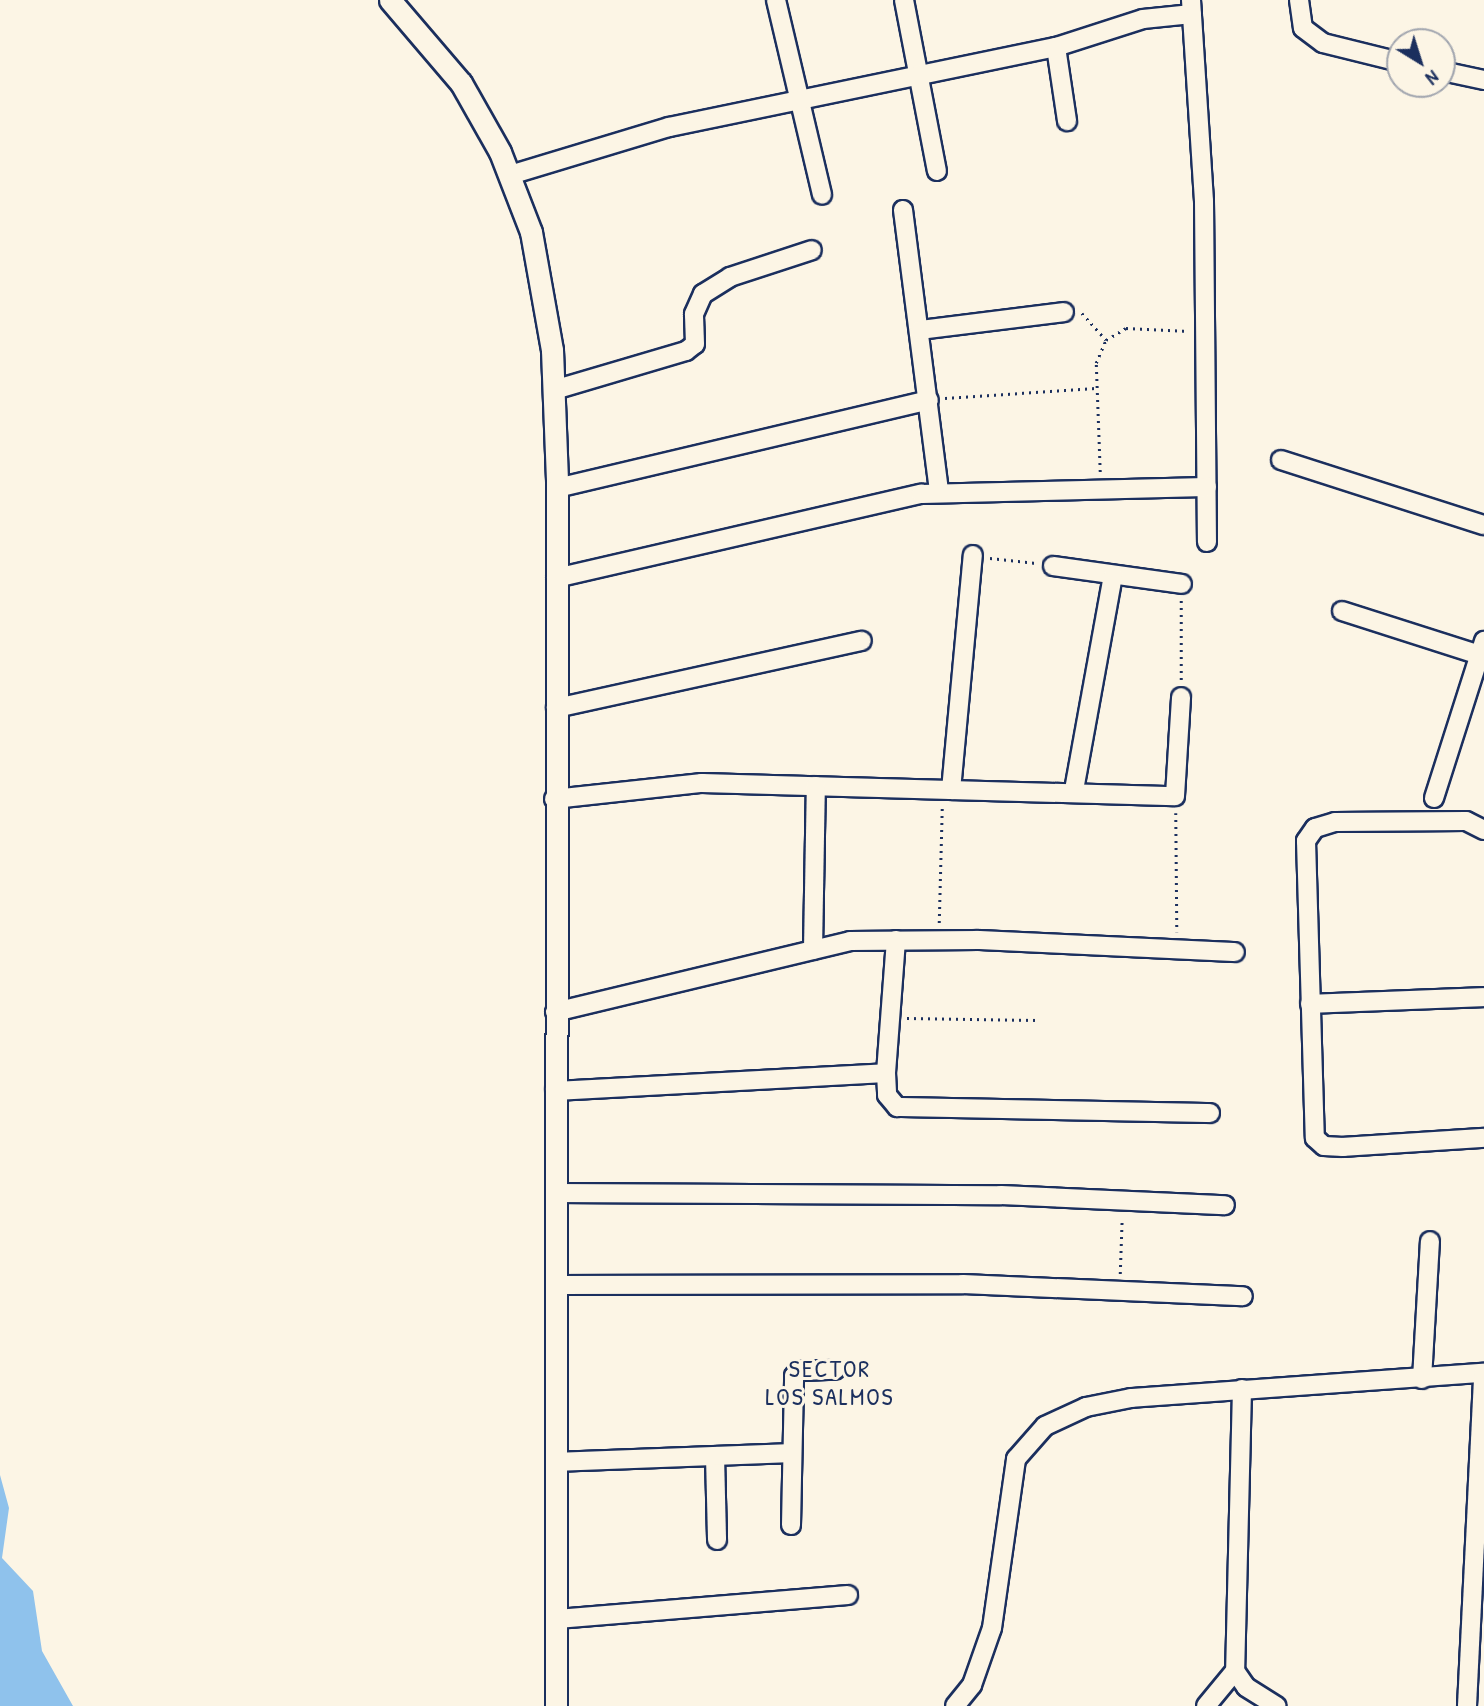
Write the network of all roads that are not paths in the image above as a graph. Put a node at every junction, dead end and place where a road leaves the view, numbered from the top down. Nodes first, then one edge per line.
1 (390, 0) edge
2 (776, 0) edge
3 (904, 0) edge
4 (1299, 0) edge
5 (1192, 7) edge
6 (1056, 47) junction
7 (1386, 59) edge
8 (1456, 74) edge
9 (918, 76) junction
10 (1484, 80) edge
11 (800, 99) junction
12 (1067, 121) dead end
13 (937, 172) dead end
14 (510, 176) junction
15 (822, 195) dead end
16 (903, 210) dead end
17 (812, 250) dead end
18 (1064, 312) road end
19 (920, 330) junction
20 (554, 390) junction
21 (929, 400) junction
22 (1282, 460) dead end
23 (1207, 487) junction
24 (557, 488) junction
25 (939, 492) junction
26 (1484, 524) edge
27 (1207, 542) dead end
28 (973, 555) road end
29 (1053, 566) road end
30 (1113, 576) junction
31 (556, 578) junction
32 (1182, 584) road end
33 (1342, 611) dead end
34 (862, 641) dead end
35 (1482, 648) edge
36 (1478, 680) edge
37 (1181, 697) road end
38 (556, 708) junction
39 (816, 786) junction
40 (947, 790) junction
41 (1074, 790) junction
42 (1434, 798) dead end
43 (554, 799) junction
44 (1484, 830) edge
45 (896, 940) junction
46 (813, 950) junction
47 (1235, 952) dead end
48 (1484, 997) edge
49 (1310, 1004) junction
50 (555, 1012) junction
51 (886, 1073) junction
52 (555, 1091) junction
53 (1210, 1113) dead end
54 (1484, 1138) edge
55 (555, 1193) junction
56 (1225, 1205) dead end
57 (1430, 1241) dead end
58 (556, 1284) junction
59 (1243, 1296) dead end
60 (835, 1370) dead end
61 (1484, 1373) edge
62 (1422, 1379) junction
63 (1242, 1389) junction
64 (791, 1453) junction
65 (715, 1456) junction
66 (556, 1461) junction
67 (791, 1525) dead end
68 (717, 1540) dead end
69 (848, 1595) dead end
70 (557, 1619) junction
71 (1235, 1671) junction
72 (556, 1706) edge
73 (955, 1706) edge
74 (1206, 1706) edge
75 (1277, 1706) edge
76 (1467, 1706) edge

1 - 14 street
2 - 11 street
3 - 9 street
4 - 7 street
5 - 6 street
5 - 23 street
6 - 9 street
6 - 12 street
8 - 10 street
9 - 11 street
9 - 13 street
11 - 14 street
11 - 15 street
14 - 20 street
16 - 19 street
17 - 20 street
18 - 19 street
19 - 21 street
20 - 24 street
21 - 24 street
21 - 25 street
22 - 26 street
23 - 25 street
23 - 27 street
24 - 31 street
25 - 31 street
28 - 40 street
29 - 30 street
30 - 32 street
30 - 41 street
31 - 38 street
33 - 35 street
34 - 38 street
35 - 36 street
36 - 42 street
37 - 41 street
38 - 43 street
39 - 40 street
39 - 43 street
39 - 46 street
40 - 41 street
43 - 50 street
44 - 49 street
45 - 46 street
45 - 47 street
45 - 51 street
46 - 50 street
48 - 49 street
49 - 54 street
50 - 52 street
51 - 52 street
51 - 53 street
52 - 55 street
55 - 56 street
55 - 58 street
57 - 62 street
58 - 59 street
58 - 66 street
60 - 64 street
61 - 62 street
61 - 76 street
62 - 63 street
63 - 71 street
63 - 73 street
64 - 65 street
64 - 67 street
65 - 66 street
65 - 68 street
66 - 70 street
69 - 70 street
70 - 72 street
71 - 74 street
71 - 75 street

